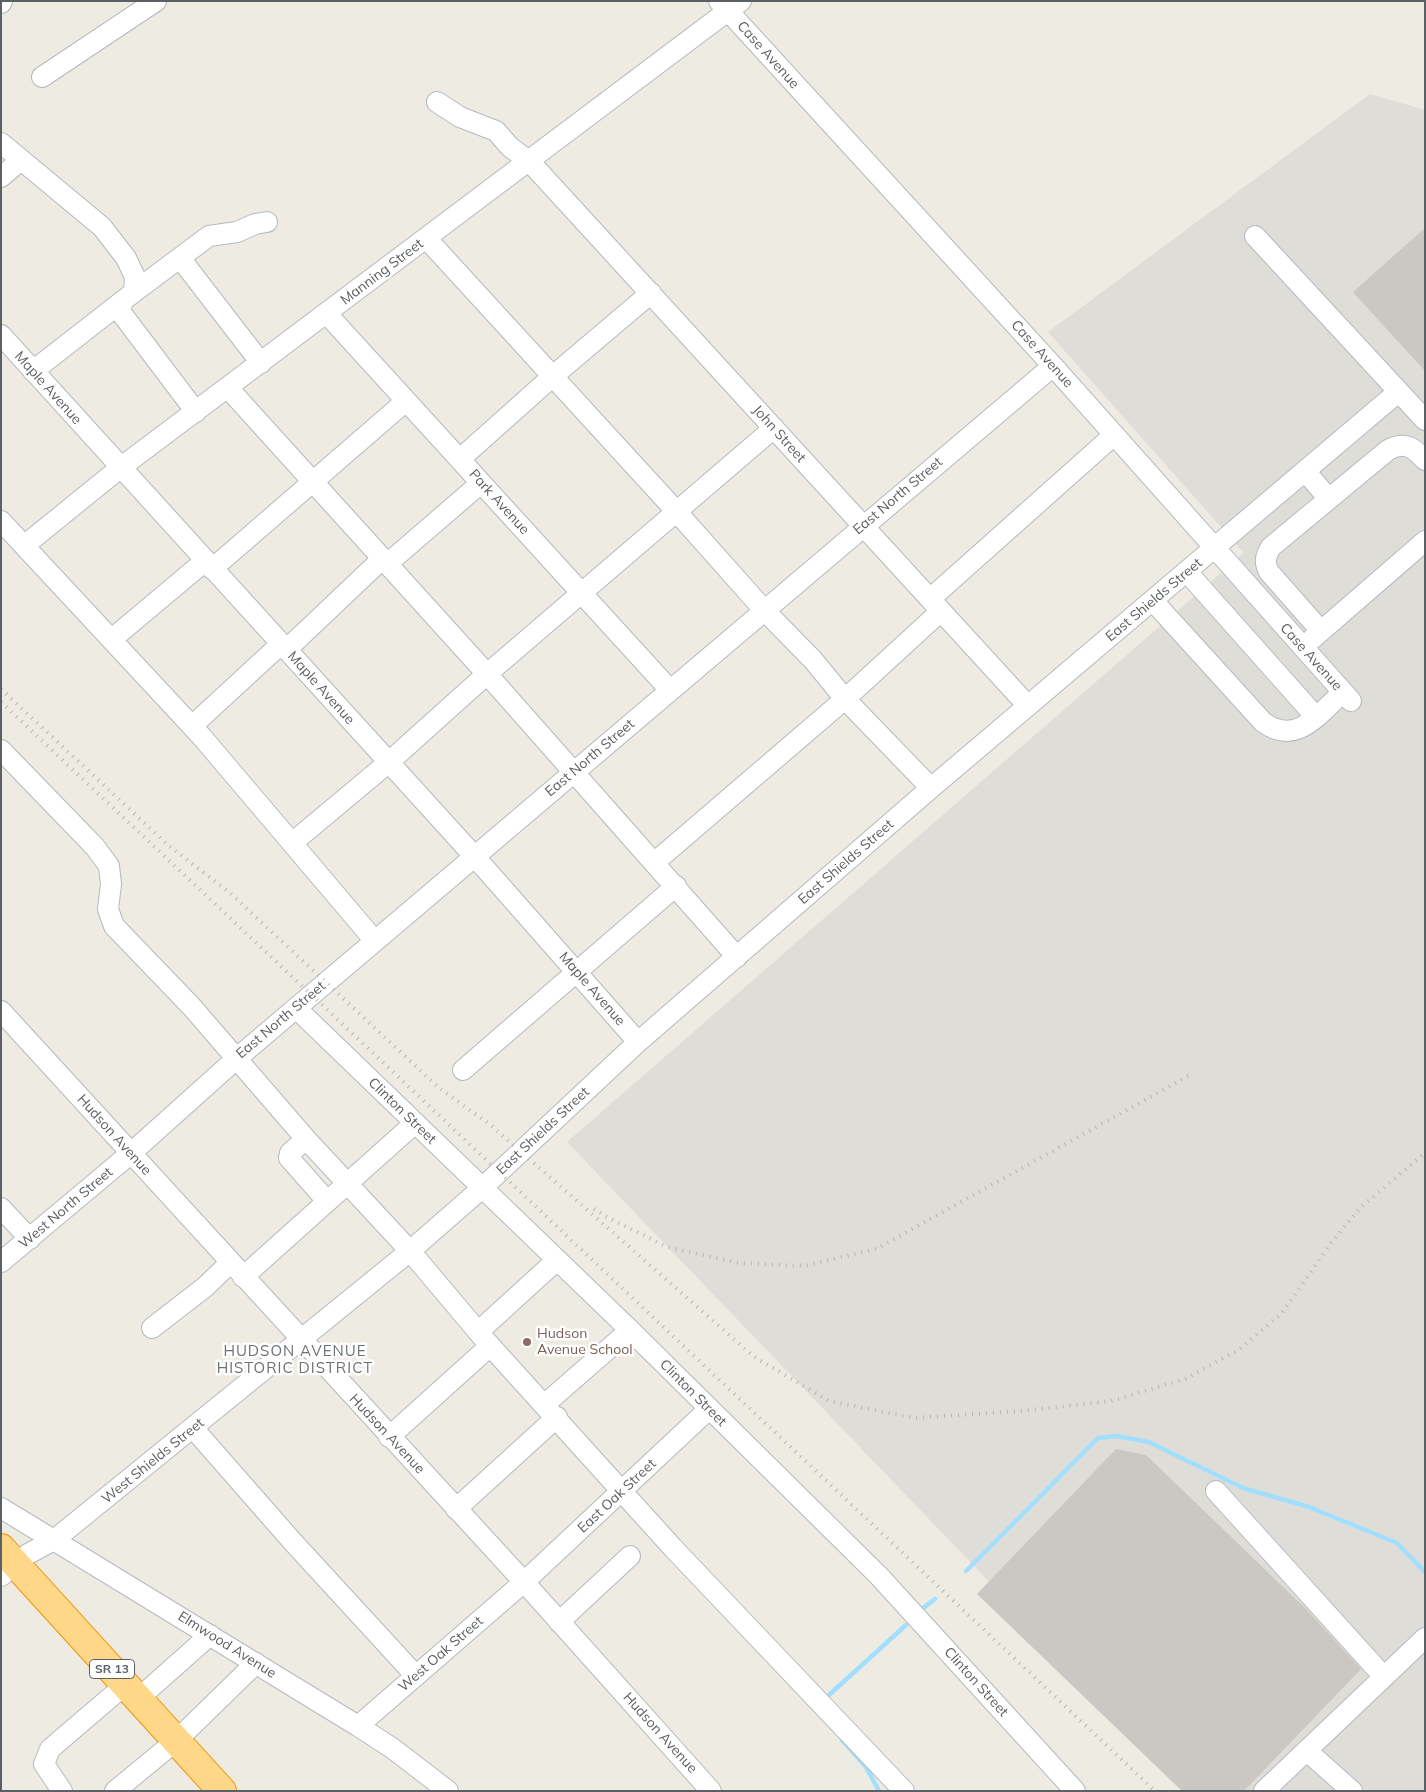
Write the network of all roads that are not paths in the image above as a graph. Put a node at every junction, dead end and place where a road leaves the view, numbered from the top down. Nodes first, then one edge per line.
1 (156, 1) edge
2 (729, 5) edge
3 (42, 77) dead end
4 (437, 102) dead end
5 (1, 143) edge
6 (21, 160) junction
7 (530, 162) junction
8 (1, 177) edge
9 (267, 222) dead end
10 (1256, 236) dead end
11 (426, 238) junction
12 (180, 258) junction
13 (651, 293) junction
14 (129, 296) junction
15 (327, 314) junction
16 (1, 335) edge
17 (261, 363) junction
18 (1053, 366) junction
19 (33, 371) junction
20 (553, 376) junction
21 (228, 388) junction
22 (1398, 392) junction
23 (406, 401) junction
24 (196, 412) junction
25 (1425, 420) edge
26 (774, 428) junction
27 (1114, 436) junction
28 (460, 459) junction
29 (1425, 460) edge
30 (120, 468) junction
31 (1306, 471) junction
32 (312, 481) junction
33 (481, 483) junction
34 (1329, 499) junction
35 (676, 511) junction
36 (1, 521) edge
37 (863, 526) junction
38 (1425, 541) edge
39 (25, 545) junction
40 (1214, 549) junction
41 (385, 561) junction
42 (209, 565) junction
43 (1186, 572) junction
44 (582, 594) junction
45 (1153, 600) junction
46 (936, 605) junction
47 (764, 610) junction
48 (1321, 631) junction
49 (112, 638) junction
50 (283, 647) junction
51 (1303, 647) junction
52 (487, 674) junction
53 (670, 690) junction
54 (845, 699) junction
55 (1028, 706) junction
56 (1316, 717) junction
57 (192, 726) junction
58 (1, 750) edge
59 (389, 762) junction
60 (573, 773) junction
61 (931, 788) junction
62 (292, 843) junction
63 (475, 857) junction
64 (655, 862) junction
65 (676, 886) junction
66 (375, 942) junction
67 (738, 957) junction
68 (577, 972) junction
69 (296, 1009) junction
70 (1, 1011) edge
71 (638, 1042) junction
72 (236, 1059) junction
73 (463, 1070) dead end
74 (414, 1124) junction
75 (306, 1140) junction
76 (130, 1154) junction
77 (348, 1183) junction
78 (482, 1188) junction
79 (327, 1201) junction
80 (1, 1208) edge
81 (30, 1239) junction
82 (410, 1251) junction
83 (557, 1260) junction
84 (1, 1262) edge
85 (236, 1270) junction
86 (152, 1328) dead end
87 (630, 1330) junction
88 (299, 1339) junction
89 (484, 1339) junction
90 (709, 1409) junction
91 (550, 1411) junction
92 (193, 1428) junction
93 (389, 1437) junction
94 (623, 1490) junction
95 (1216, 1491) dead end
96 (1, 1508) edge
97 (456, 1509) junction
98 (54, 1540) junction
99 (630, 1556) dead end
100 (6, 1563) edge
101 (524, 1582) junction
102 (560, 1622) junction
103 (210, 1635) junction
104 (1425, 1638) edge
105 (256, 1663) junction
106 (416, 1676) junction
107 (1384, 1677) junction
108 (132, 1691) junction
109 (358, 1726) junction
110 (177, 1740) junction
111 (1307, 1752) junction
112 (62, 1791) edge
113 (115, 1791) edge
114 (222, 1791) edge
115 (448, 1791) edge
116 (711, 1791) edge
117 (904, 1791) edge
118 (1075, 1791) edge
119 (1264, 1791) edge
120 (1352, 1791) edge

1 - 3 street
2 - 7 street, Manning Street
2 - 18 street, Case Avenue
4 - 7 street, John Street
5 - 6 street
6 - 8 street
6 - 14 street
7 - 11 street, Manning Street
7 - 13 street, John Street
9 - 12 street
10 - 22 street
11 - 15 street, Manning Street
11 - 20 street
12 - 14 street
12 - 17 street
13 - 20 street
13 - 26 street, John Street
14 - 19 street
14 - 24 street
15 - 17 street, Manning Street
15 - 23 street, Park Avenue
16 - 19 street, Maple Avenue
17 - 21 street, Manning Street
18 - 27 street, Case Avenue
18 - 37 street, East North Street
19 - 30 street, Maple Avenue
20 - 28 street
20 - 35 street
21 - 24 street, Manning Street
21 - 32 street
22 - 25 street
22 - 31 street, East Shields Street
23 - 28 street, Park Avenue
23 - 32 street
24 - 30 street, Manning Street
26 - 35 street
26 - 37 street, John Street
27 - 40 street, Case Avenue
27 - 46 street
28 - 33 street, Park Avenue
29 - 34 street
30 - 39 street, Manning Street
30 - 42 street, Maple Avenue
31 - 34 street
31 - 40 street, East Shields Street
32 - 41 street
32 - 42 street
33 - 41 street
33 - 44 street, Park Avenue
34 - 48 street
35 - 44 street
35 - 47 street
36 - 39 street
37 - 46 street, John Street
37 - 47 street, East North Street
38 - 48 street
39 - 49 street
40 - 43 street, East Shields Street
40 - 51 street, Case Avenue
41 - 50 street
41 - 52 street
42 - 49 street
42 - 50 street, Maple Avenue
43 - 45 street, East Shields Street
43 - 56 street
44 - 52 street
44 - 53 street, Park Avenue
45 - 55 street, East Shields Street
45 - 56 street
46 - 54 street
46 - 55 street, John Street
47 - 53 street, East North Street
47 - 54 street
48 - 51 street
49 - 57 street
50 - 57 street
50 - 59 street, Maple Avenue
51 - 56 street, Case Avenue
52 - 59 street
52 - 60 street
53 - 60 street, East North Street
54 - 61 street
54 - 64 street
55 - 61 street, East Shields Street
57 - 62 street
58 - 72 street
59 - 62 street
59 - 63 street, Maple Avenue
60 - 63 street, East North Street
60 - 64 street
61 - 67 street, East Shields Street
62 - 66 street
63 - 66 street, East North Street
63 - 68 street, Maple Avenue
64 - 65 street
65 - 67 street
65 - 68 street
66 - 69 street, East North Street
67 - 71 street, East Shields Street
68 - 71 street, Maple Avenue
68 - 73 street
69 - 72 street, East North Street
69 - 74 street, Clinton Street
70 - 76 street, Hudson Avenue
71 - 78 street, East Shields Street
72 - 75 street
72 - 76 street, East North Street
74 - 77 street
74 - 78 street, Clinton Street
75 - 77 street
75 - 79 street
76 - 81 street, West North Street
76 - 85 street, Hudson Avenue
77 - 79 street
77 - 82 street
78 - 82 street, East Shields Street
78 - 83 street, Clinton Street
79 - 85 street
80 - 81 street
81 - 84 street, West North Street
82 - 88 street, East Shields Street
82 - 89 street
83 - 87 street, Clinton Street
83 - 89 street
85 - 86 street
85 - 88 street, Hudson Avenue
87 - 90 street, Clinton Street
87 - 91 street
88 - 92 street, West Shields Street
88 - 93 street, Hudson Avenue
89 - 91 street
89 - 93 street
90 - 94 street, East Oak Street
90 - 118 street, Clinton Street
91 - 94 street
91 - 97 street
92 - 98 street, West Shields Street
92 - 106 street
93 - 97 street, Hudson Avenue
94 - 101 street, East Oak Street
94 - 117 street
95 - 107 street
96 - 98 street, Elmwood Avenue
97 - 101 street, Hudson Avenue
98 - 100 street, West Shields Street
98 - 103 street, Elmwood Avenue
99 - 102 street
100 - 108 highway, SR 13
101 - 102 street, Hudson Avenue
101 - 106 street, West Oak Street
102 - 116 street, Hudson Avenue
103 - 105 street, Elmwood Avenue
103 - 108 street
104 - 107 street
105 - 109 street, Elmwood Avenue
105 - 110 street
106 - 109 street, West Oak Street
107 - 111 street
108 - 110 highway, SR 13
108 - 112 street
109 - 115 street, Elmwood Avenue
110 - 113 street
110 - 114 highway, SR 13
111 - 119 street
111 - 120 street

